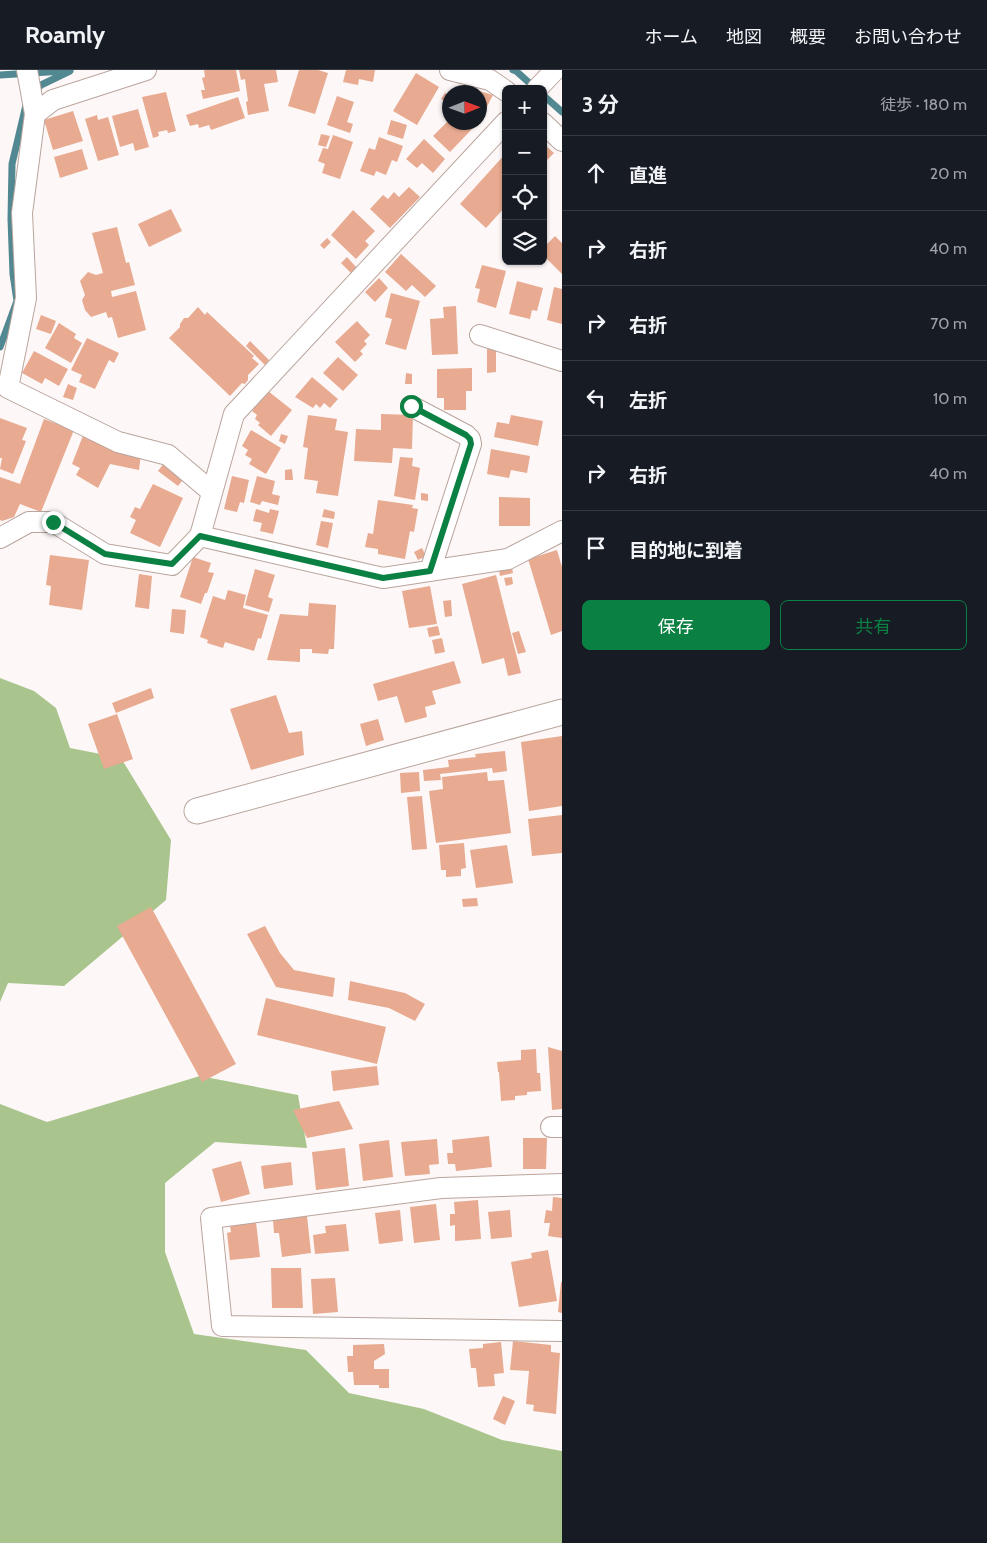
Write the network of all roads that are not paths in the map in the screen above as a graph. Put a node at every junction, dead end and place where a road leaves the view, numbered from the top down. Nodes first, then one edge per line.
1 (27, 70) edge
2 (146, 70) edge
3 (450, 70) edge
4 (502, 88) edge
5 (35, 114) junction
6 (502, 126) edge
7 (547, 126) edge
8 (562, 141) edge
9 (480, 336) dead end
10 (562, 361) edge
11 (3, 391) edge
12 (411, 406) dead end
13 (212, 492) junction
14 (562, 531) edge
15 (200, 536) junction
16 (0, 538) edge
17 (430, 571) junction
18 (562, 712) edge
19 (197, 811) dead end
20 (562, 1184) edge
21 (562, 1331) edge

1 - 5 street
2 - 5 street
3 - 4 street
5 - 11 street
6 - 13 street
7 - 8 street
9 - 10 street
11 - 13 street
12 - 17 street
13 - 15 street
14 - 17 street
15 - 16 street
15 - 17 street
18 - 19 street
20 - 21 street

